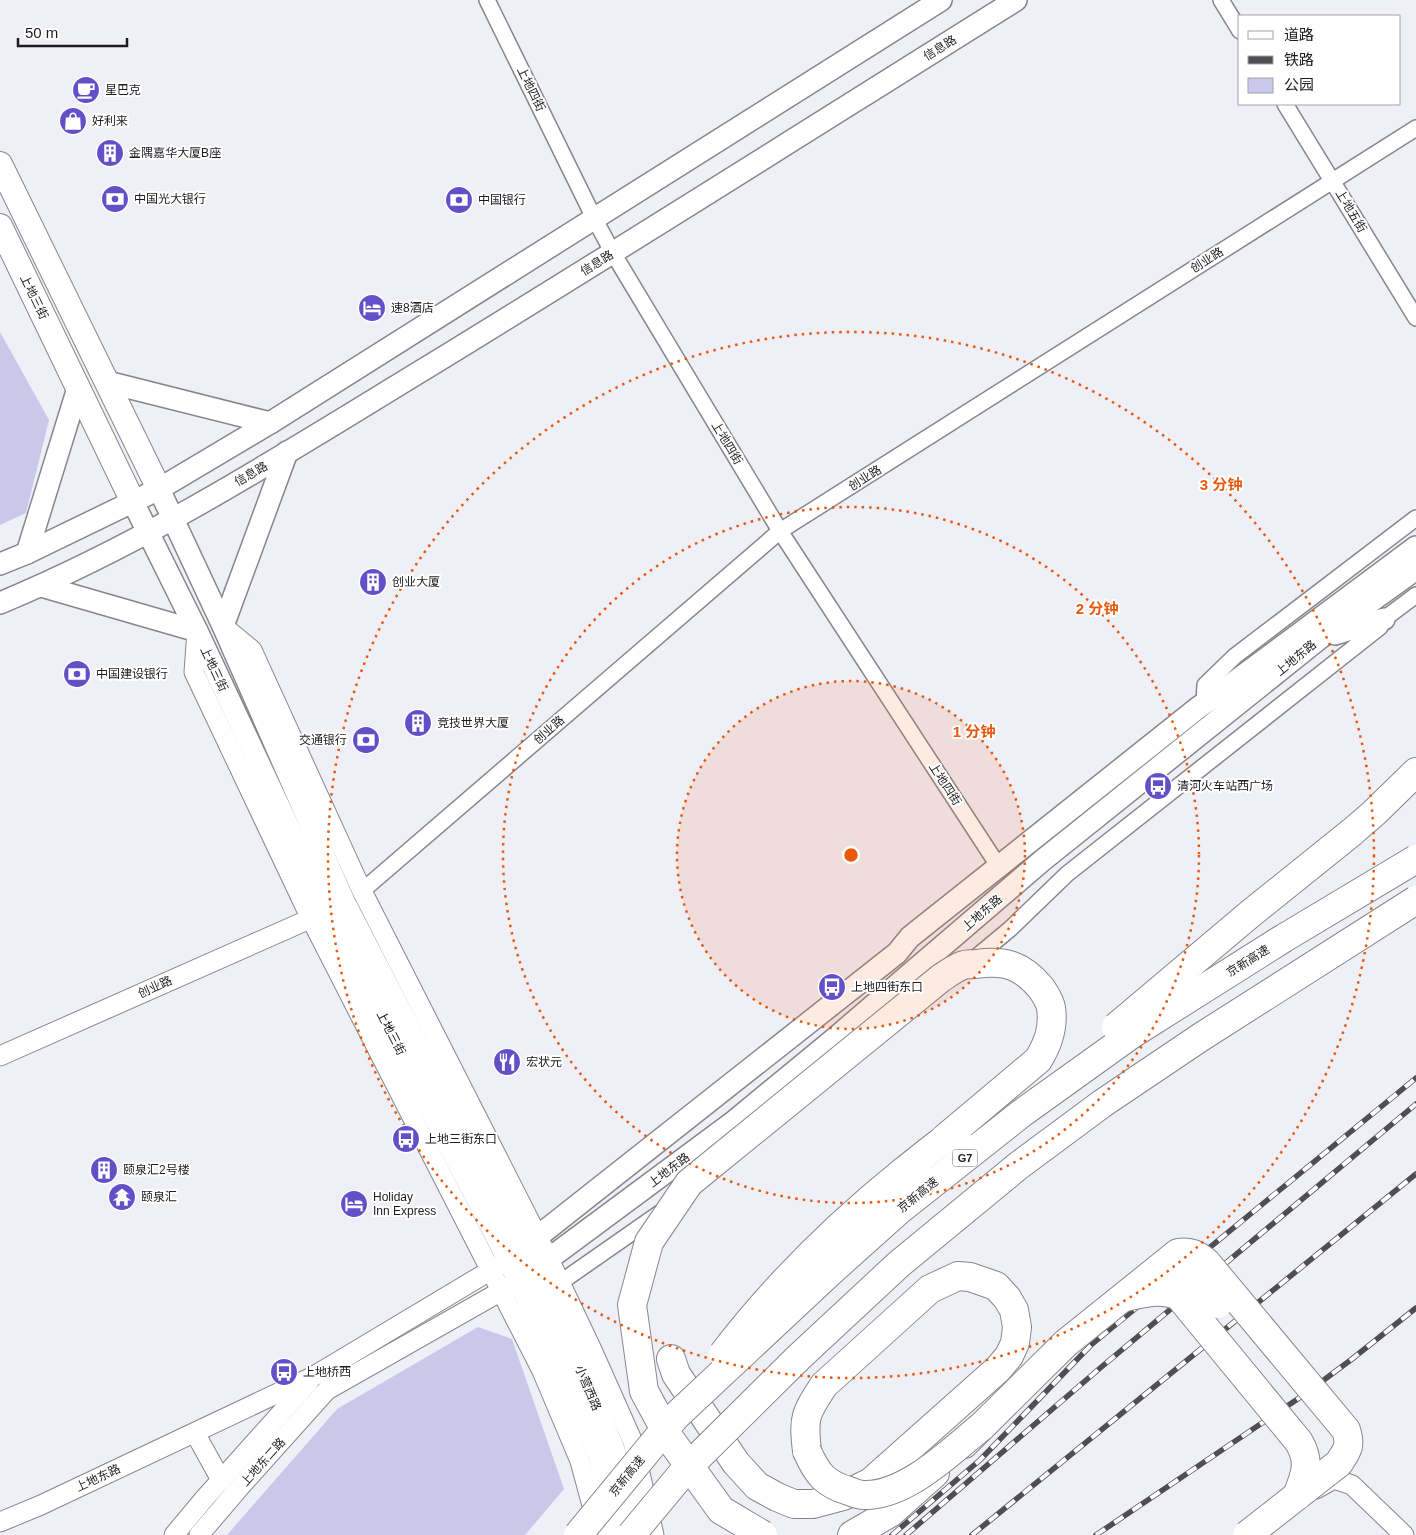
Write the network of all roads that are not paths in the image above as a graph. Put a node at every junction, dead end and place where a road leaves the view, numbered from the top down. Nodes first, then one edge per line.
1 (487, 0) edge
2 (941, 0) edge
3 (1016, 0) edge
4 (1221, 0) edge
5 (1238, 28) edge
6 (1286, 105) edge
7 (1416, 128) edge
8 (0, 164) edge
9 (1332, 180) junction
10 (594, 218) junction
11 (0, 226) edge
12 (613, 253) junction
13 (1416, 318) edge
14 (107, 382) junction
15 (78, 388) junction
16 (270, 423) junction
17 (287, 452) junction
18 (158, 489) junction
19 (132, 502) junction
20 (1416, 518) edge
21 (174, 519) junction
22 (780, 531) junction
23 (148, 532) junction
24 (1416, 547) edge
25 (27, 553) junction
26 (0, 564) edge
27 (1416, 569) edge
28 (41, 586) junction
29 (1416, 595) edge
30 (0, 603) edge
31 (1384, 619) junction
32 (223, 626) junction
33 (197, 631) junction
34 (1320, 638) junction
35 (1204, 703) junction
36 (1416, 772) edge
37 (1416, 859) edge
38 (999, 867) junction
39 (1416, 900) edge
40 (336, 905) junction
41 (0, 1056) edge
42 (944, 1139) junction
43 (515, 1254) junction
44 (526, 1276) junction
45 (560, 1282) junction
46 (1122, 1298) junction
47 (671, 1359) dead end
48 (314, 1376) junction
49 (328, 1390) junction
50 (676, 1416) junction
51 (981, 1427) junction
52 (195, 1433) junction
53 (221, 1480) junction
54 (1297, 1496) junction
55 (0, 1522) edge
56 (174, 1535) edge
57 (199, 1535) edge
58 (578, 1535) edge
59 (600, 1535) edge
60 (618, 1535) edge
61 (631, 1535) edge
62 (635, 1535) edge
63 (654, 1535) edge
64 (763, 1535) edge
65 (852, 1535) edge
66 (1246, 1535) edge
67 (1262, 1535) edge
68 (1403, 1535) edge

1 - 10 street, 上地四街
2 - 10 main road
3 - 12 main road, 信息路
4 - 5 street
6 - 9 street, 上地五街
7 - 9 street, 创业路
8 - 14 main road
9 - 13 street, 上地五街
9 - 22 street, 创业路
10 - 12 street, 上地四街
10 - 16 main road
11 - 15 main road, 上地三街
12 - 17 main road, 信息路
12 - 22 street, 上地四街
14 - 16 main road
14 - 18 main road
15 - 19 main road, 上地三街
15 - 25 main road
16 - 18 main road
17 - 21 main road, 信息路
17 - 32 main road
18 - 19 main road
18 - 21 main road, 上地三街
19 - 23 main road, 上地三街
19 - 25 main road
20 - 35 street
21 - 23 main road, 信息路
21 - 32 main road, 上地三街
22 - 38 street, 上地四街
22 - 40 street, 创业路
23 - 28 main road, 信息路
23 - 33 main road, 上地三街
24 - 35 main road, 上地东路
25 - 26 main road
27 - 34 main road, 上地东路
28 - 30 main road
28 - 33 main road
29 - 31 street
31 - 34 main road
31 - 45 street
32 - 40 main road, 上地三街
33 - 40 main road, 上地三街
34 - 44 main road, 上地东路
35 - 38 main road, 上地东路
36 - 42 highway, bridge
37 - 50 highway, 京新高速 / G7, bridge
38 - 43 main road, 上地东路
39 - 61 highway, bridge
40 - 41 street, 创业路
40 - 43 main road, 上地三街
40 - 43 street, 上地三街
42 - 50 highway, bridge
42 - 64 highway, bridge
43 - 44 main road, 小营西路
43 - 44 street
43 - 48 street
44 - 45 street, 小营西路
44 - 49 street, 上地东路
44 - 59 street, 小营西路
44 - 60 main road, 小营西路
44 - 62 main road, 小营西路
45 - 63 street, 小营西路
46 - 51 highway, bridge
46 - 54 highway, bridge
46 - 54 highway, bridge
47 - 51 highway, bridge
48 - 49 street
48 - 52 street, 上地东路
48 - 53 street, 上地东二路
49 - 57 street, 上地东二路
50 - 58 highway, 京新高速 / G7, bridge
51 - 65 highway, bridge
52 - 53 street
52 - 55 street, 上地东路
53 - 56 street, 上地东二路
54 - 66 highway, bridge
67 - 68 street

